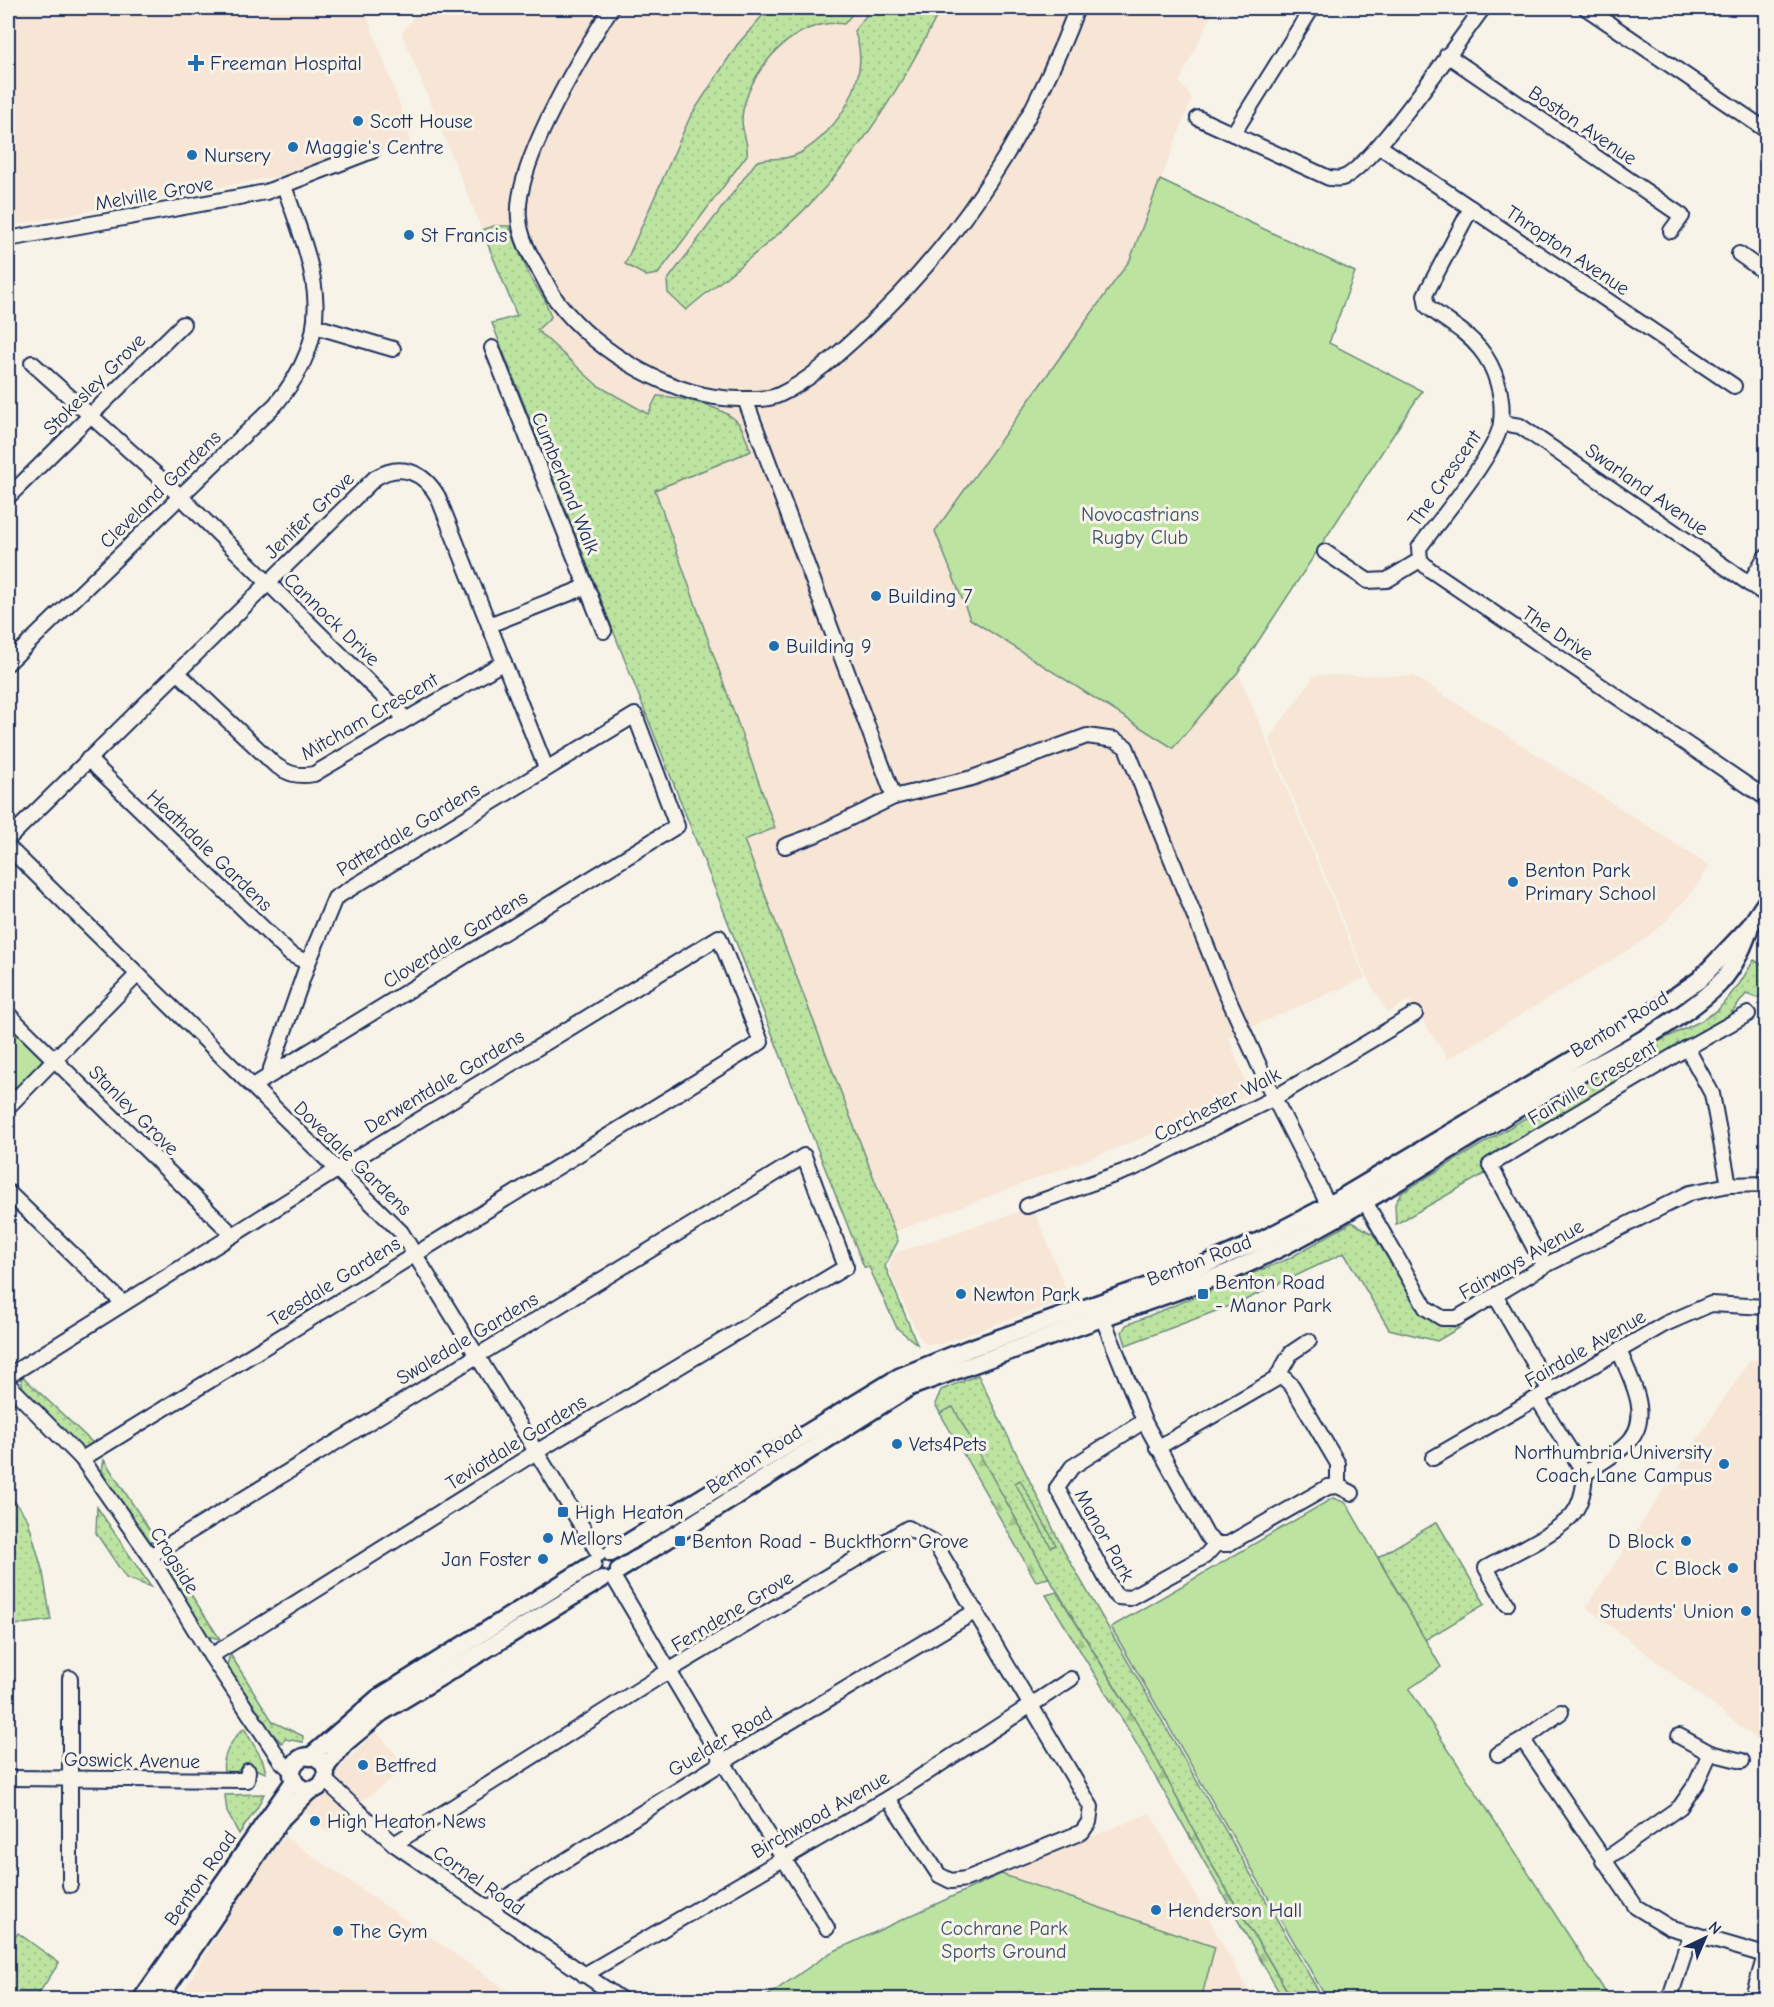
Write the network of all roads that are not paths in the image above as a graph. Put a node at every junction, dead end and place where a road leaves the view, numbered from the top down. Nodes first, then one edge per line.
1 (611, 8) edge
2 (1077, 8) edge
3 (1312, 8) edge
4 (1483, 8) edge
5 (1586, 8) edge
6 (1447, 55) junction
7 (1198, 118) dead end
8 (1767, 130) edge
9 (1233, 134) junction
10 (1379, 146) junction
11 (372, 151) dead end
12 (285, 186) junction
13 (1471, 208) junction
14 (1671, 231) dead end
15 (8, 239) edge
16 (1739, 254) dead end
17 (1767, 273) edge
18 (183, 324) dead end
19 (315, 326) junction
20 (492, 348) dead end
21 (393, 349) dead end
22 (32, 363) dead end
23 (1734, 386) dead end
24 (745, 399) junction
25 (90, 415) junction
26 (1502, 423) junction
27 (180, 496) junction
28 (8, 497) edge
29 (1325, 552) dead end
30 (1767, 556) edge
31 (1420, 560) junction
32 (267, 582) junction
33 (1749, 584) junction
34 (586, 587) junction
35 (1767, 595) edge
36 (489, 625) junction
37 (604, 631) dead end
38 (504, 662) junction
39 (8, 663) edge
40 (178, 673) junction
41 (405, 718) junction
42 (88, 759) junction
43 (546, 768) junction
44 (894, 797) junction
45 (1767, 798) edge
46 (677, 826) joint
47 (8, 839) edge
48 (785, 846) dead end
49 (8, 848) edge
50 (1767, 902) edge
51 (719, 937) joint
52 (308, 963) junction
53 (137, 975) junction
54 (8, 1014) edge
55 (1415, 1014) dead end
56 (1748, 1014) dead end
57 (1687, 1048) junction
58 (55, 1059) junction
59 (268, 1077) junction
60 (253, 1086) junction
61 (1274, 1098) junction
62 (8, 1107) edge
63 (804, 1156) joint
64 (337, 1170) junction
65 (1767, 1184) edge
66 (1729, 1185) junction
67 (8, 1192) edge
68 (1361, 1195) junction
69 (1027, 1206) dead end
70 (1332, 1212) junction
71 (233, 1234) junction
72 (416, 1253) junction
73 (1544, 1266) junction
74 (1496, 1297) junction
75 (123, 1303) junction
76 (1767, 1307) edge
77 (1100, 1311) junction
78 (1309, 1341) dead end
79 (1618, 1350) junction
80 (476, 1355) junction
81 (1281, 1375) junction
82 (8, 1376) edge
83 (8, 1383) edge
84 (1544, 1394) junction
85 (1144, 1421) junction
86 (1157, 1448) junction
87 (536, 1452) junction
88 (1433, 1458) dead end
89 (82, 1459) junction
90 (1585, 1474) junction
91 (1338, 1486) junction
92 (1352, 1493) dead end
93 (1216, 1544) junction
94 (150, 1556) junction
95 (601, 1557) junction
96 (612, 1576) junction
97 (1507, 1604) dead end
98 (976, 1611) junction
99 (211, 1656) junction
100 (670, 1670) junction
101 (70, 1678) dead end
102 (1071, 1679) dead end
103 (1030, 1703) junction
104 (1561, 1712) dead end
105 (1679, 1736) dead end
106 (1523, 1740) junction
107 (1710, 1753) junction
108 (1498, 1754) dead end
109 (310, 1757) junction
110 (1742, 1761) dead end
111 (723, 1762) junction
112 (248, 1771) dead end
113 (325, 1774) junction
114 (293, 1776) junction
115 (69, 1778) junction
116 (8, 1779) edge
117 (309, 1791) junction
118 (888, 1798) junction
119 (394, 1845) junction
120 (783, 1857) junction
121 (1603, 1861) junction
122 (70, 1884) dead end
123 (488, 1910) junction
124 (827, 1928) dead end
125 (1691, 1933) junction
126 (1766, 1954) edge
127 (584, 1975) junction
128 (141, 2000) edge
129 (158, 2000) edge
130 (622, 2000) edge
131 (1669, 2000) edge
132 (1752, 2000) edge

1 - 24 street
2 - 24 street
3 - 9 street
4 - 6 street
5 - 8 street
6 - 10 street
6 - 14 street, Boston Avenue
7 - 9 street
9 - 10 street
10 - 13 street, Thropton Avenue
11 - 12 street, Melville Grove
12 - 15 street, Melville Grove
12 - 19 street, Cleveland Gardens
13 - 23 street, Thropton Avenue
13 - 26 street, The Crescent
16 - 17 street
18 - 25 street, Stokesley Grove
19 - 21 street
19 - 27 street, Cleveland Gardens
20 - 34 street, Cumberland Walk
22 - 25 street, Cannock Drive
24 - 44 street
25 - 27 street, Cannock Drive
25 - 28 street, Stokesley Grove
26 - 31 street, The Crescent
26 - 33 street, Swarland Avenue
27 - 32 street, Cannock Drive
27 - 39 street, Cleveland Gardens
29 - 31 street
30 - 33 street
31 - 45 street, The Drive
32 - 36 street, Jenifer Grove
32 - 40 street, Jenifer Grove
32 - 41 street, Cannock Drive
33 - 35 street, Swarland Avenue
34 - 36 street
34 - 37 street, Cumberland Walk
36 - 38 street, Jenifer Grove
38 - 41 street, Mitcham Crescent
38 - 43 street, Jenifer Grove
40 - 41 street, Mitcham Crescent
40 - 42 street, Jenifer Grove
42 - 47 street, Jenifer Grove
42 - 52 street, Heathdale Gardens
43 - 46 street, Patterdale Gardens
43 - 52 street, Patterdale Gardens
44 - 48 street
44 - 61 street
46 - 59 street, Cloverdale Gardens
49 - 53 street, Dovedale Gardens
50 - 68 main road, Benton Road
51 - 64 street, Derwentdale Gardens
51 - 72 street, Teesdale Gardens
52 - 59 street, Patterdale Gardens
53 - 58 street
53 - 60 street, Dovedale Gardens
54 - 58 street, Stanley Grove
55 - 61 street, Corchester Walk
56 - 57 street
57 - 66 street, Fairville Crescent
57 - 73 street, Fairville Crescent
58 - 62 street
58 - 71 street, Stanley Grove
59 - 60 street, Cloverdale Gardens
60 - 64 street, Dovedale Gardens
61 - 69 street, Corchester Walk
61 - 70 street
63 - 80 street, Swaledale Gardens
63 - 87 street, Teviotdale Gardens
64 - 71 street, Derwentdale Gardens
64 - 72 street, Dovedale Gardens
65 - 66 street, Fairways Avenue
66 - 73 street, Fairways Avenue
67 - 75 street
68 - 70 main road, Benton Road
68 - 74 street, Fairways Avenue
70 - 77 main road, Benton Road
71 - 75 street, Derwentdale Gardens
72 - 80 street, Dovedale Gardens
72 - 89 street, Teesdale Gardens
73 - 74 street, Fairways Avenue
74 - 84 street
75 - 82 street, Derwentdale Gardens
76 - 79 street, Fairdale Avenue
77 - 85 street
77 - 95 main road, Benton Road
77 - 96 main road, Benton Road
78 - 81 street
79 - 84 street, Fairdale Avenue
79 - 90 street
80 - 87 street, Dovedale Gardens
80 - 94 street, Swaledale Gardens
81 - 86 street
81 - 91 street
83 - 89 street, Cragside
84 - 88 street, Fairdale Avenue
84 - 90 street
85 - 86 street
85 - 93 street, Manor Park
86 - 93 street
87 - 95 street, Dovedale Gardens
87 - 99 street, Teviotdale Gardens
89 - 94 street, Cragside
90 - 97 street
91 - 92 street
91 - 93 street, Manor Park
94 - 99 street, Cragside
95 - 96 main road
95 - 96 main road
95 - 109 main road, Benton Road
96 - 100 street
96 - 113 main road, Benton Road
98 - 100 street, Ferndene Grove
98 - 103 street, Ferndene Grove
98 - 111 street, Guelder Road
99 - 114 street, Cragside
100 - 111 street
100 - 119 street, Ferndene Grove
101 - 115 street
102 - 103 street, Birchwood Avenue
103 - 118 street, Birchwood Avenue
103 - 118 street, Ferndene Grove
104 - 106 street
105 - 107 street
106 - 108 street
106 - 121 street
107 - 110 street
107 - 121 street
109 - 113 main road
109 - 114 main road
111 - 120 street
111 - 123 street, Guelder Road
112 - 115 street, Goswick Avenue
113 - 117 main road
113 - 119 street, Cornel Road
114 - 117 main road
114 - 128 main road, Benton Road
115 - 116 street, Goswick Avenue
115 - 122 street
117 - 129 main road, Benton Road
118 - 120 street, Birchwood Avenue
119 - 123 street, Cornel Road
120 - 124 street
120 - 127 street, Birchwood Avenue
121 - 125 street
123 - 127 street, Cornel Road
125 - 126 street
125 - 131 street
126 - 132 street
127 - 130 street, Cornel Road

